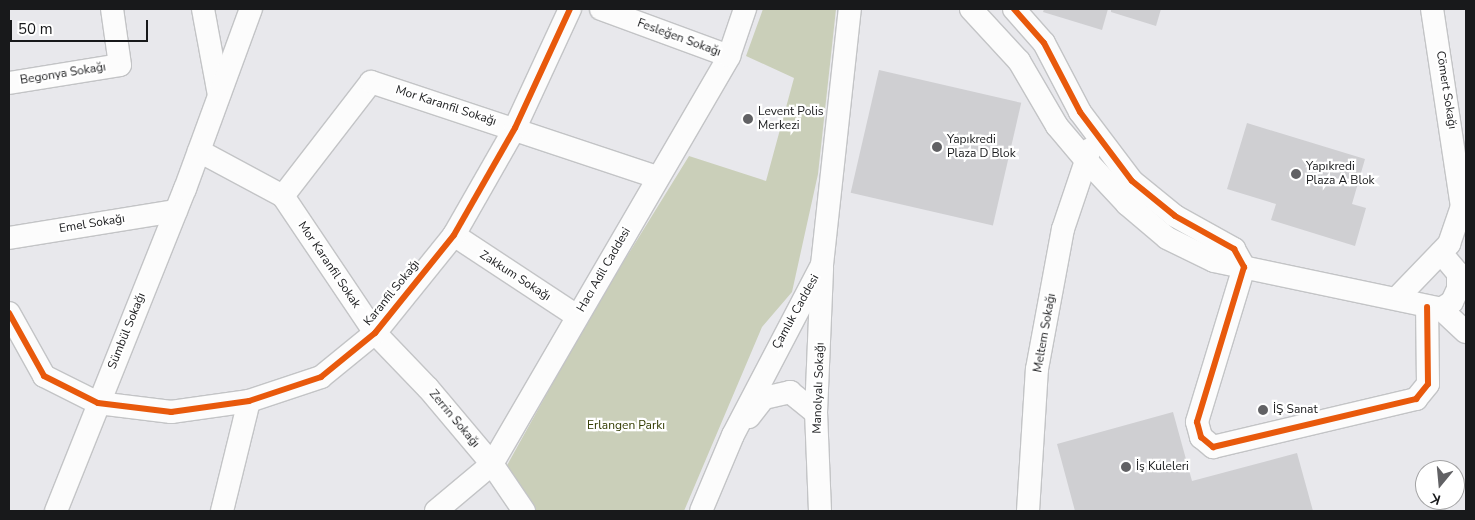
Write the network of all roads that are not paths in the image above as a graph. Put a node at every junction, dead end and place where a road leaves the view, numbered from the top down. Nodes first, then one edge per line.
1 (112, 9) edge
2 (203, 9) edge
3 (251, 9) edge
4 (570, 9) edge
5 (601, 9) edge
6 (746, 9) edge
7 (971, 9) edge
8 (1432, 9) edge
9 (852, 11) edge
10 (1021, 12) edge
11 (728, 56) junction
12 (9, 83) edge
13 (219, 96) junction
14 (516, 128) junction
15 (1097, 134) junction
16 (199, 151) junction
17 (1085, 159) junction
18 (657, 177) junction
19 (283, 196) junction
20 (176, 211) junction
21 (454, 235) junction
22 (9, 238) edge
23 (1440, 253) junction
24 (822, 265) junction
25 (1244, 267) junction
26 (1398, 297) junction
27 (1434, 308) junction
28 (9, 313) edge
29 (577, 316) junction
30 (1466, 332) edge
31 (375, 333) junction
32 (249, 401) junction
33 (98, 403) junction
34 (816, 413) junction
35 (734, 435) junction
36 (492, 464) junction
37 (56, 511) edge
38 (222, 511) edge
39 (436, 511) edge
40 (524, 511) edge
41 (701, 511) edge
42 (820, 511) edge
43 (1028, 511) edge

1 - 12 street, Begonya Sokağı
2 - 13 street
3 - 13 street, Sümbül Sokağı
4 - 14 street, Karanfil Sokağı
5 - 11 street, Fesleğen Sokağı
6 - 11 street, Hacı Adil Caddesi
7 - 17 street
8 - 23 street, Cömert Sokağı
9 - 24 street, Çamlık Caddesi
10 - 15 street
11 - 18 street, Hacı Adil Caddesi
13 - 16 street, Sümbül Sokağı
14 - 18 street, Mor Karanfil Sokağı
14 - 19 street, Mor Karanfil Sokağı
14 - 21 street, Karanfil Sokağı
15 - 17 street, Meltem Sokağı
15 - 25 street
16 - 19 street
16 - 20 street, Sümbül Sokağı
17 - 25 street
17 - 43 street, Meltem Sokağı
18 - 29 street, Hacı Adil Caddesi
19 - 31 street, Mor Karanfil Sokak
20 - 22 street, Emel Sokağı
20 - 33 street, Sümbül Sokağı
21 - 29 street, Zakkum Sokağı
21 - 31 street, Karanfil Sokağı
23 - 26 street, Cömert Sokağı
23 - 27 street
24 - 34 street, Manolyalı Sokağı
24 - 35 street, Çamlık Caddesi
25 - 26 street
25 - 27 street
26 - 27 street
27 - 30 street
28 - 33 street, Karanfil Sokağı
29 - 36 street, Hacı Adil Caddesi
31 - 32 street, Karanfil Sokağı
31 - 36 street, Zerrin Sokağı
32 - 33 street, Karanfil Sokağı
32 - 38 street
33 - 37 street, Sümbül Sokağı
34 - 35 street
34 - 42 street, Manolyalı Sokağı
35 - 41 street, Çamlık Caddesi
36 - 39 street, Hacı Adil Caddesi
36 - 40 street, Zerrin Sokağı

